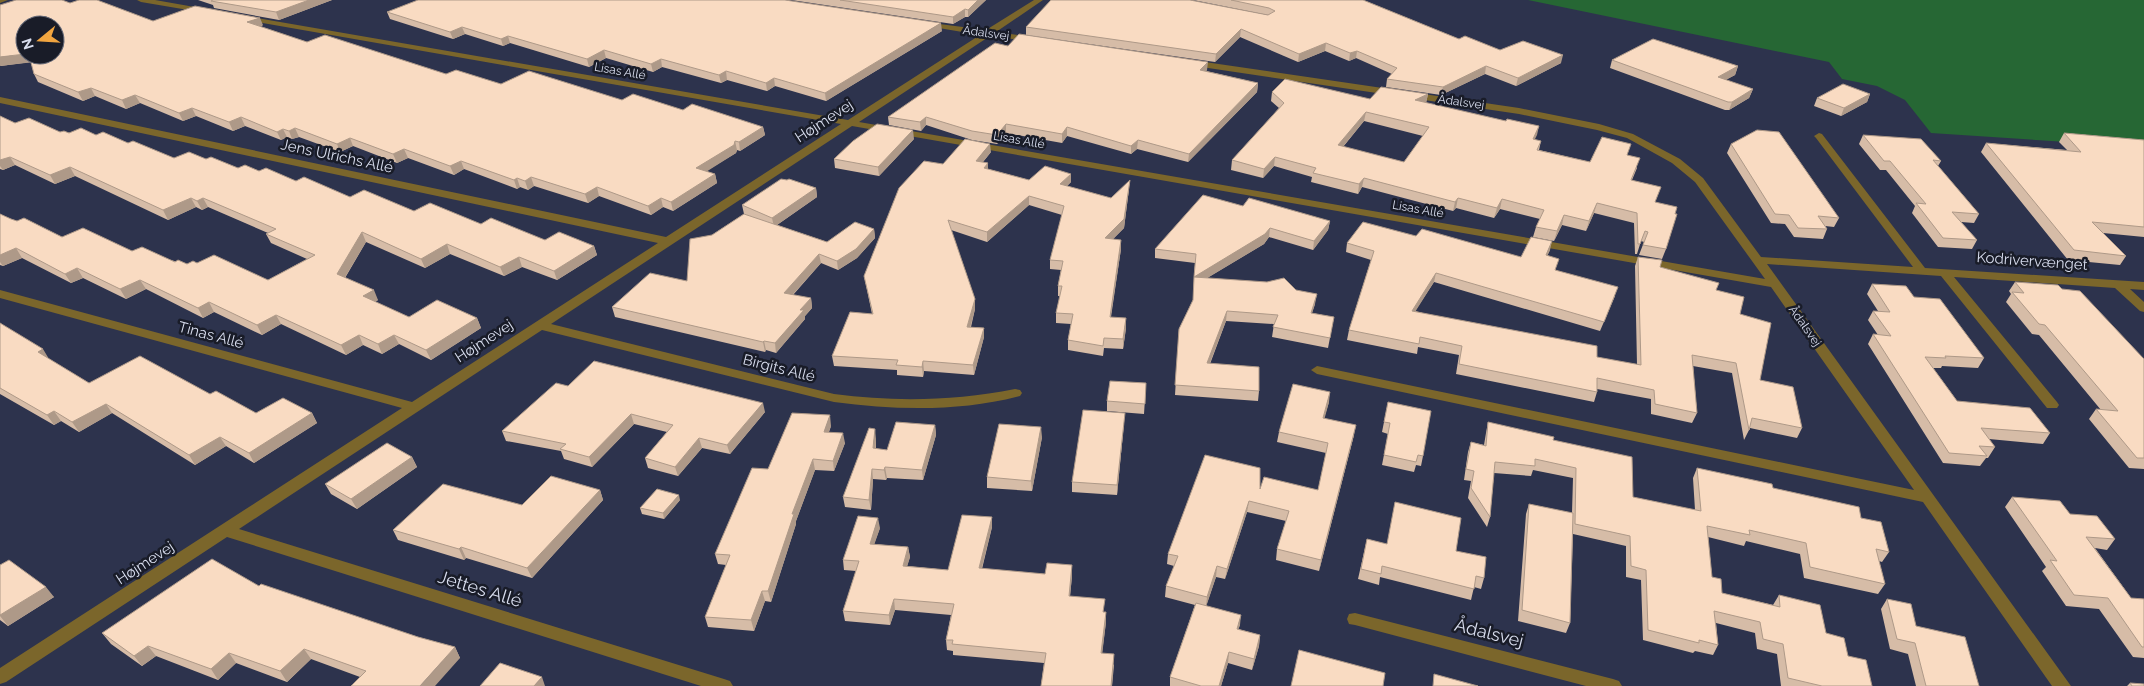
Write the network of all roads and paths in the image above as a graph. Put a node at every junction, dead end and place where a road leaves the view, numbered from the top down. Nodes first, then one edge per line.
1 (4, 0) edge
2 (140, 0) edge
3 (1039, 0) edge
4 (0, 1) edge
5 (219, 14) edge
6 (238, 17) edge
7 (920, 24) edge
8 (986, 33) junction
9 (1044, 42) edge
10 (1184, 62) edge
11 (0, 100) edge
12 (851, 123) junction
13 (1819, 136) dead end
14 (667, 241) junction
15 (1757, 260) junction
16 (1921, 270) junction
17 (1943, 272) junction
18 (1775, 284) junction
19 (2118, 284) junction
20 (2144, 286) edge
21 (0, 294) edge
22 (2144, 308) edge
23 (538, 325) junction
24 (1317, 370) dead end
25 (1016, 393) dead end
26 (2052, 405) dead end
27 (414, 407) junction
28 (1927, 498) junction
29 (224, 530) junction
30 (1355, 619) dead end
31 (0, 676) edge
32 (724, 686) edge
33 (1613, 686) edge
34 (2062, 686) edge

1 - 4 street
2 - 5 street
3 - 8 street, Højmevej
6 - 12 street, Lisas Allé
7 - 8 street, Ådalsvej
8 - 9 street, Ådalsvej
8 - 12 street, Højmevej
10 - 15 street, Ådalsvej
11 - 14 street, Jens Ulrichs Allé
12 - 14 street, Højmevej
12 - 18 street, Lisas Allé
13 - 16 street
14 - 23 street, Højmevej
15 - 16 street, Kodrivervænget
15 - 18 street, Ådalsvej
16 - 17 street, Kodrivervænget
17 - 19 street, Kodrivervænget
17 - 26 street
18 - 28 street, Ådalsvej
19 - 20 street, Kodrivervænget
19 - 22 street
21 - 27 street, Tinas Allé
23 - 25 street, Birgits Allé
23 - 27 street, Højmevej
24 - 28 street
27 - 29 street, Højmevej
28 - 34 street, Ådalsvej
29 - 31 street, Højmevej
29 - 32 street, Jettes Allé
30 - 33 street, Ådalsvej

